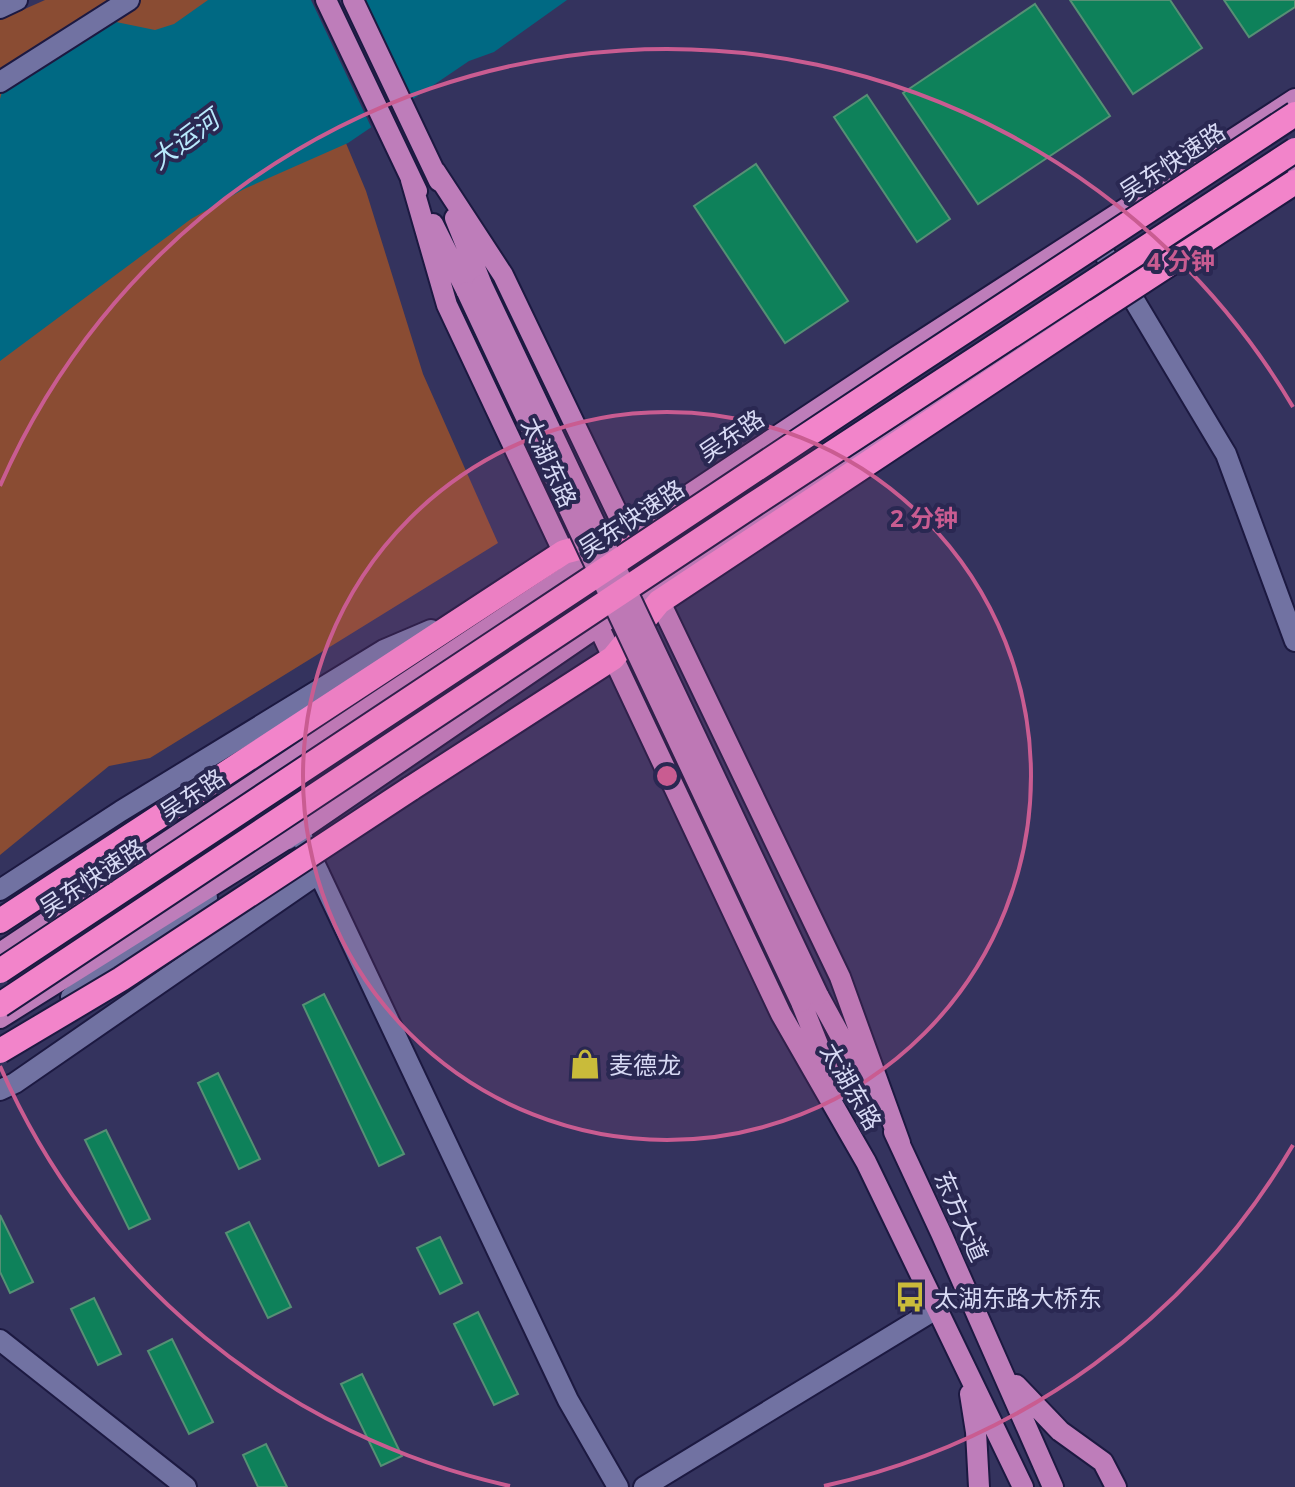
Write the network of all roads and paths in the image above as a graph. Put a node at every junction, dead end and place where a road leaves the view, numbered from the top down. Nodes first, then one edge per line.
1 (17, 0) edge
2 (129, 0) edge
3 (326, 0) edge
4 (353, 0) edge
5 (0, 8) edge
6 (0, 82) edge
7 (1295, 99) edge
8 (1295, 114) edge
9 (1295, 150) edge
10 (1295, 167) edge
11 (435, 171) junction
12 (411, 180) junction
13 (1295, 182) edge
14 (1090, 233) junction
15 (1122, 280) junction
16 (628, 535) junction
17 (568, 562) junction
18 (656, 595) junction
19 (472, 613) junction
20 (598, 626) junction
21 (1295, 641) edge
22 (613, 658) junction
23 (299, 831) junction
24 (319, 873) junction
25 (0, 890) edge
26 (0, 921) edge
27 (0, 953) edge
28 (0, 971) edge
29 (810, 999) junction
30 (0, 1005) edge
31 (0, 1018) edge
32 (0, 1045) edge
33 (0, 1051) edge
34 (0, 1090) edge
35 (900, 1143) junction
36 (866, 1162) junction
37 (936, 1309) junction
38 (0, 1340) edge
39 (996, 1355) junction
40 (963, 1367) junction
41 (1090, 1453) junction
42 (1050, 1482) edge
43 (186, 1487) edge
44 (618, 1487) edge
45 (644, 1487) edge
46 (981, 1487) edge
47 (1023, 1487) edge
48 (1116, 1487) edge

1 - 5 street
2 - 6 street
3 - 12 main road, 太湖东路
4 - 11 main road, 太湖东路
7 - 14 main road, 吴东路
8 - 28 highway, 吴东快速路, bridge
9 - 30 highway, bridge
10 - 15 main road
11 - 16 main road, 太湖东路
11 - 29 main road, 太湖东路, bridge
12 - 17 main road, 太湖东路
12 - 29 main road, 太湖东路, bridge
13 - 18 highway, bridge
14 - 15 street
14 - 16 main road, 吴东路
15 - 18 main road
15 - 21 street
16 - 17 highway
16 - 18 main road, 太湖东路
17 - 19 highway
17 - 20 main road, 太湖东路
17 - 27 main road, 吴东路
18 - 20 main road
18 - 22 highway
18 - 35 main road, 太湖东路
19 - 25 street
19 - 26 highway
20 - 22 main road, 太湖东路
20 - 23 main road
22 - 33 highway, bridge
22 - 36 main road, 太湖东路
23 - 24 street
23 - 31 main road
23 - 32 street
24 - 34 street
24 - 44 street
29 - 35 main road, 太湖东路
29 - 36 main road, 太湖东路
35 - 39 main road, 东方大道
36 - 37 main road
37 - 40 main road
37 - 45 street
38 - 43 street
39 - 41 main road
39 - 42 main road, 东方大道
40 - 46 main road
40 - 47 main road
41 - 42 main road
41 - 48 main road
46 - 47 main road

